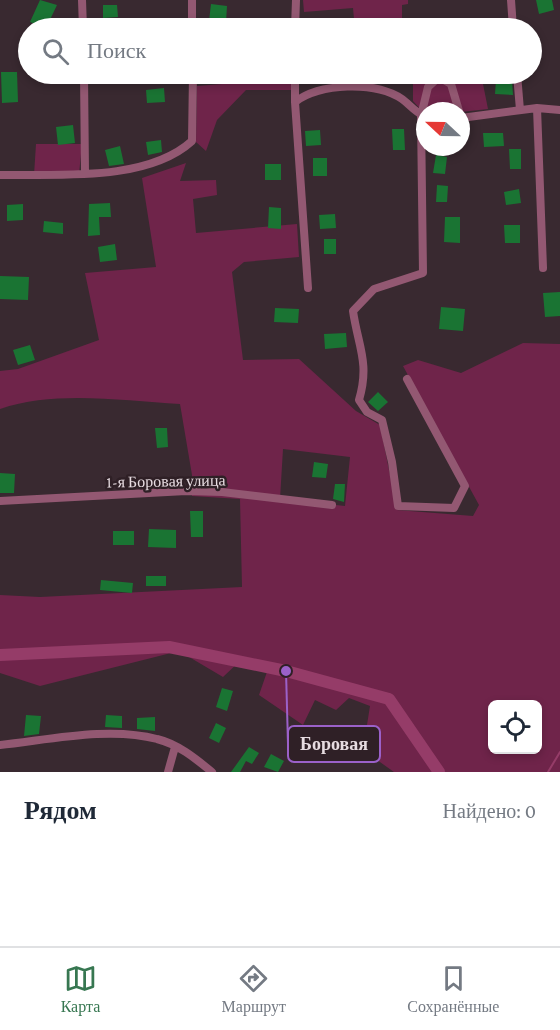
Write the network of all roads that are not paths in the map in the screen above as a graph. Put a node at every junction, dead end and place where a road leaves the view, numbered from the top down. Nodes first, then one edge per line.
1 (82, 0) edge
2 (192, 0) edge
3 (296, 0) edge
4 (511, 0) edge
5 (83, 18) edge
6 (192, 18) edge
7 (296, 18) edge
8 (512, 18) edge
9 (84, 84) edge
10 (193, 84) edge
11 (295, 84) edge
12 (431, 84) edge
13 (451, 84) edge
14 (518, 84) edge
15 (295, 102) junction
16 (425, 102) edge
17 (456, 102) edge
18 (537, 108) junction
19 (560, 110) edge
20 (416, 111) edge
21 (520, 111) junction
22 (470, 117) edge
23 (423, 156) edge
24 (85, 173) junction
25 (0, 175) edge
26 (543, 268) dead end
27 (308, 288) dead end
28 (407, 380) dead end
29 (0, 501) edge
30 (332, 505) dead end
31 (0, 745) edge
32 (176, 747) junction
33 (168, 772) edge
34 (212, 772) edge

1 - 5 street
2 - 6 street
3 - 7 street
4 - 8 street
9 - 24 street
10 - 24 street
11 - 15 street
12 - 16 street
13 - 17 street
14 - 21 street
15 - 20 street
15 - 27 street
18 - 19 street
18 - 21 street
18 - 26 street
21 - 22 street
23 - 28 street
24 - 25 street
29 - 30 street, 1-я Боровая улица
31 - 32 street
32 - 33 street
32 - 34 street

